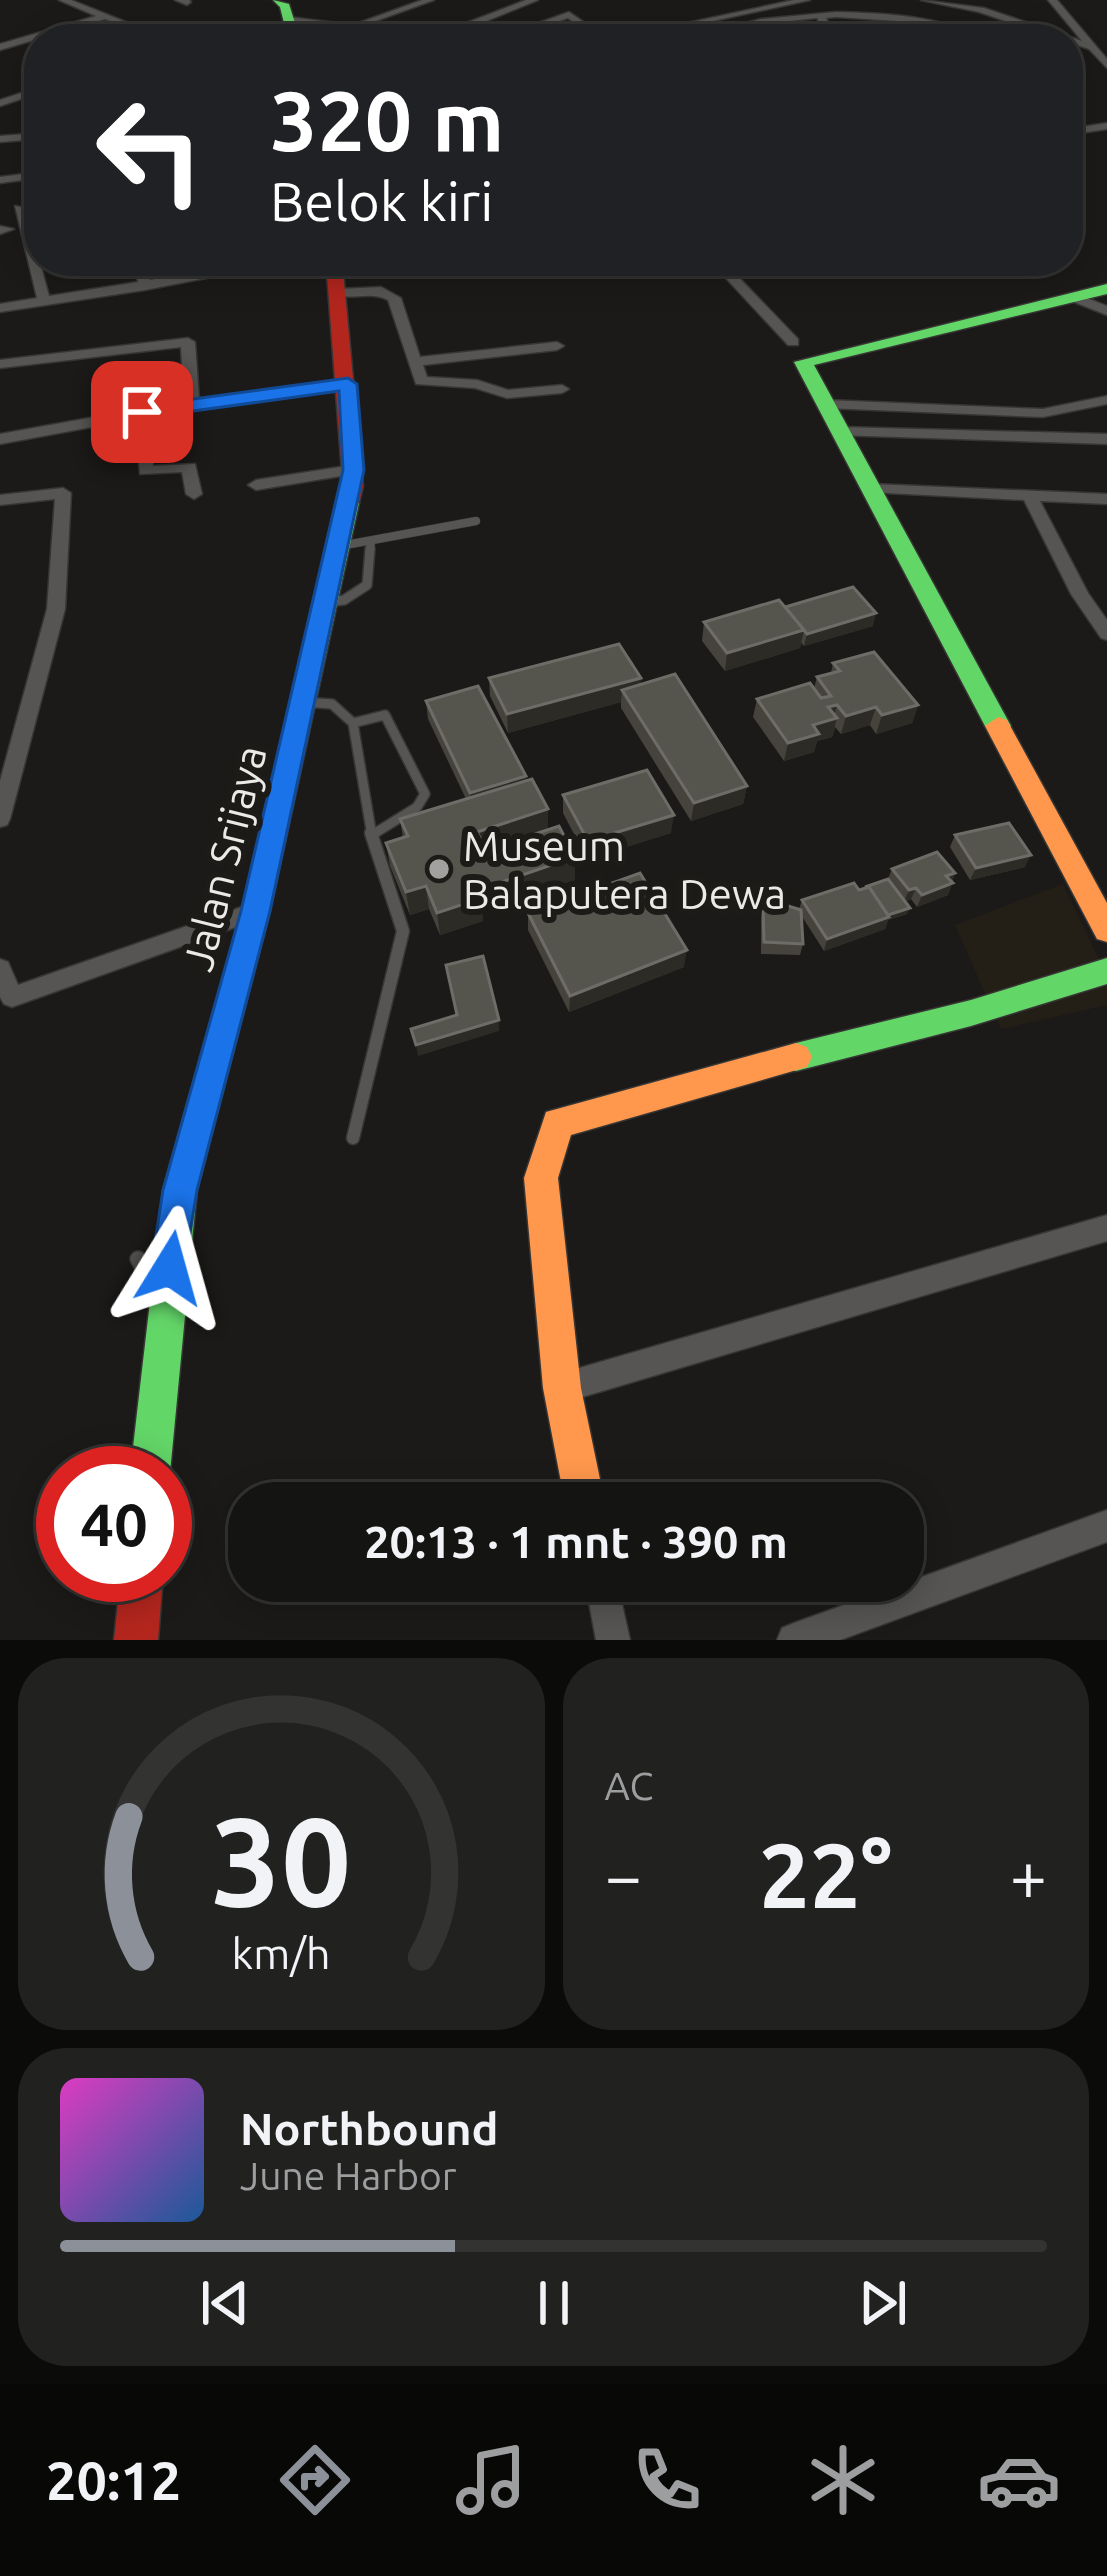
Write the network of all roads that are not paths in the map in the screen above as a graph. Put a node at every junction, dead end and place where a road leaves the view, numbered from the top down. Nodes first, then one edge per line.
1 (63, 0) edge
2 (427, 0) edge
3 (534, 0) edge
4 (806, 0) edge
5 (925, 0) edge
6 (1052, 0) edge
7 (778, 2) edge
8 (715, 7) dead end
9 (729, 14) junction
10 (106, 16) junction
11 (821, 17) junction
12 (287, 20) edge
13 (907, 21) junction
14 (1021, 22) junction
15 (750, 23) junction
16 (82, 24) edge
17 (126, 24) edge
18 (324, 24) edge
19 (360, 24) edge
20 (470, 24) edge
21 (543, 24) edge
22 (582, 24) edge
23 (684, 24) edge
24 (746, 24) edge
25 (824, 24) edge
26 (903, 24) edge
27 (920, 24) edge
28 (1016, 24) edge
29 (1027, 24) edge
30 (1072, 24) edge
31 (15, 32) dead end
32 (24, 36) edge
33 (1083, 37) edge
34 (1107, 39) edge
35 (1083, 42) edge
36 (1089, 44) junction
37 (1107, 65) edge
38 (19, 208) dead end
39 (24, 227) edge
40 (37, 276) edge
41 (143, 276) edge
42 (197, 276) edge
43 (336, 276) edge
44 (730, 276) edge
45 (145, 286) junction
46 (1107, 289) edge
47 (338, 292) junction
48 (1074, 297) junction
49 (44, 302) junction
50 (0, 308) edge
51 (1107, 311) edge
52 (793, 342) dead end
53 (557, 346) dead end
54 (414, 362) junction
55 (0, 364) edge
56 (348, 384) junction
57 (562, 389) dead end
58 (1107, 400) edge
59 (192, 404) junction
60 (826, 404) junction
61 (142, 412) junction
62 (841, 432) junction
63 (0, 439) edge
64 (1107, 439) edge
65 (353, 470) junction
66 (256, 485) dead end
67 (873, 489) junction
68 (194, 494) dead end
69 (1029, 495) junction
70 (1107, 499) edge
71 (0, 500) edge
72 (476, 521) dead end
73 (370, 541) junction
74 (340, 545) junction
75 (327, 602) junction
76 (1107, 634) edge
77 (304, 702) junction
78 (353, 723) junction
79 (0, 819) edge
80 (372, 835) junction
81 (1097, 889) edge
82 (256, 911) junction
83 (1107, 930) edge
84 (0, 968) edge
85 (1107, 971) edge
86 (6, 999) edge
87 (352, 1138) dead end
88 (1107, 1228) edge
89 (138, 1259) dead end
90 (164, 1307) junction
91 (562, 1388) junction
92 (152, 1446) edge
93 (581, 1482) edge
94 (1107, 1526) edge
95 (140, 1602) edge
96 (605, 1602) edge
97 (136, 1640) edge
98 (613, 1640) edge
99 (794, 1640) edge

1 - 10 street
2 - 19 street
3 - 20 street
4 - 7 street
5 - 14 street
6 - 30 street
7 - 9 street
8 - 9 street
9 - 15 street
9 - 23 street
10 - 16 street
10 - 17 street
11 - 13 street
11 - 15 street
11 - 25 street
12 - 18 street
13 - 26 street
13 - 27 street
14 - 28 street
14 - 29 street
15 - 24 street
21 - 22 street
31 - 32 street
33 - 36 street
34 - 36 street
35 - 36 street
36 - 37 street
38 - 39 street
40 - 49 street
41 - 45 street
42 - 45 street
43 - 47 street, Jalan Srijaya
44 - 52 street
45 - 49 street
46 - 48 street
47 - 54 street
47 - 56 street, Jalan Srijaya
48 - 51 street
48 - 60 street
49 - 50 street
53 - 54 street
54 - 57 street
55 - 59 street
56 - 59 street
56 - 65 street, Jalan Srijaya
58 - 60 street
59 - 61 street
60 - 62 street
61 - 63 street
61 - 68 street
62 - 64 street
62 - 67 street
65 - 66 street
65 - 74 street, Jalan Srijaya
67 - 69 street
67 - 81 street
69 - 70 street
69 - 76 street
71 - 79 street
72 - 73 lane
73 - 74 lane
73 - 75 lane
74 - 75 street, Jalan Srijaya
75 - 77 street, Jalan Srijaya
77 - 78 lane
77 - 82 street, Jalan Srijaya
78 - 80 lane
78 - 80 lane
80 - 87 lane
81 - 83 street
82 - 86 street
82 - 90 street, Jalan Srijaya
84 - 86 street
85 - 91 street
88 - 91 street
89 - 90 lane
90 - 92 street, Jalan Srijaya
91 - 93 street
94 - 99 street
95 - 97 street
96 - 98 street

